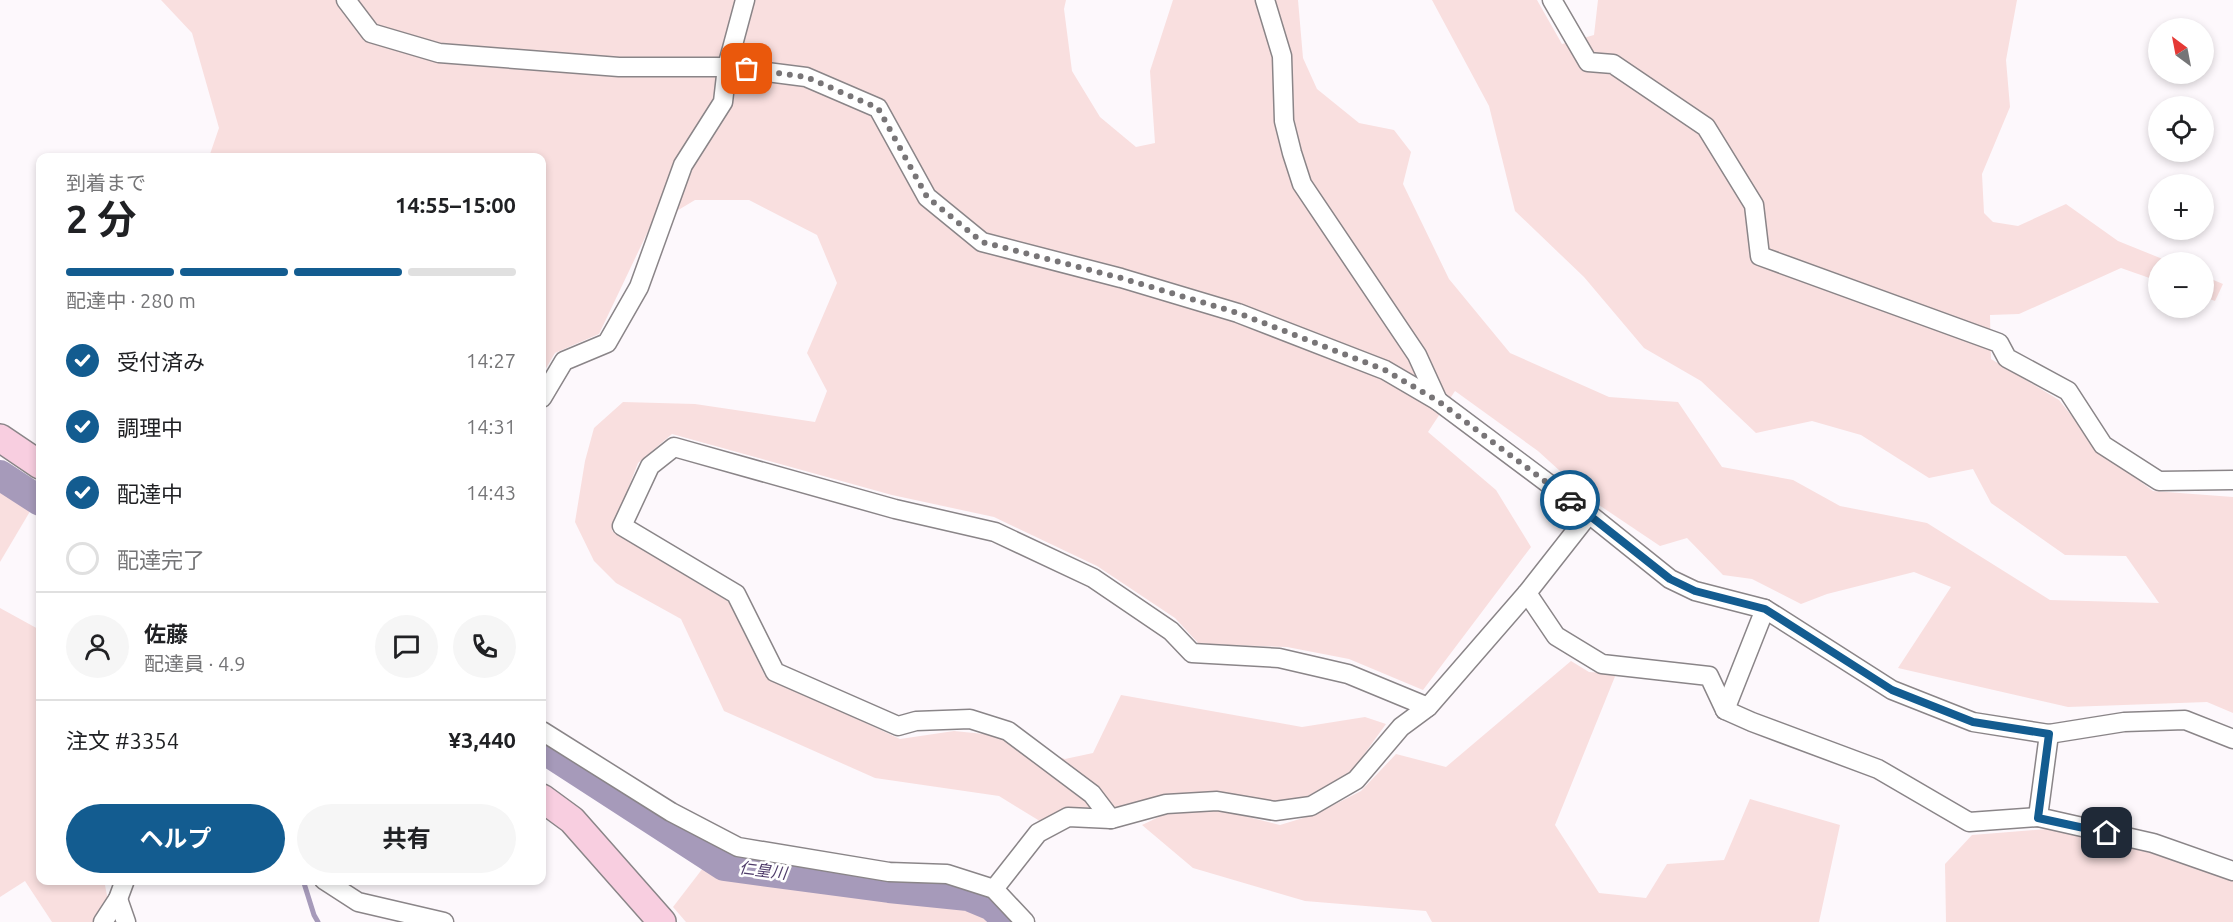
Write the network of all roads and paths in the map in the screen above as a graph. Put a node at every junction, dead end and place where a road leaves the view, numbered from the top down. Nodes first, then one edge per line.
1 (346, 0) edge
2 (745, 0) edge
3 (1265, 0) edge
4 (1552, 0) edge
5 (727, 66) junction
6 (546, 391) edge
7 (1438, 401) junction
8 (0, 438) edge
9 (36, 462) edge
10 (2233, 480) edge
11 (1589, 514) junction
12 (1527, 593) junction
13 (1765, 609) junction
14 (1428, 707) junction
15 (1725, 710) junction
16 (546, 734) edge
17 (2049, 734) junction
18 (2233, 739) edge
19 (546, 801) edge
20 (2038, 818) junction
21 (1111, 819) junction
22 (2233, 871) edge
23 (122, 885) edge
24 (332, 885) edge
25 (994, 889) junction
26 (118, 899) junction
27 (103, 922) edge
28 (126, 922) edge
29 (444, 922) edge
30 (662, 922) edge
31 (1026, 922) edge

1 - 5 street
2 - 5 street
3 - 7 street
4 - 10 street
5 - 6 street
5 - 7 street
7 - 11 street
8 - 9 street
11 - 12 street
11 - 13 street
12 - 14 street
12 - 15 street
13 - 15 street
13 - 17 street
14 - 21 street
14 - 21 street
15 - 20 street
16 - 25 street
17 - 18 street
17 - 20 street
19 - 30 street
20 - 22 street
21 - 25 street
23 - 26 street
24 - 29 street
25 - 31 street
26 - 27 street
26 - 28 street

